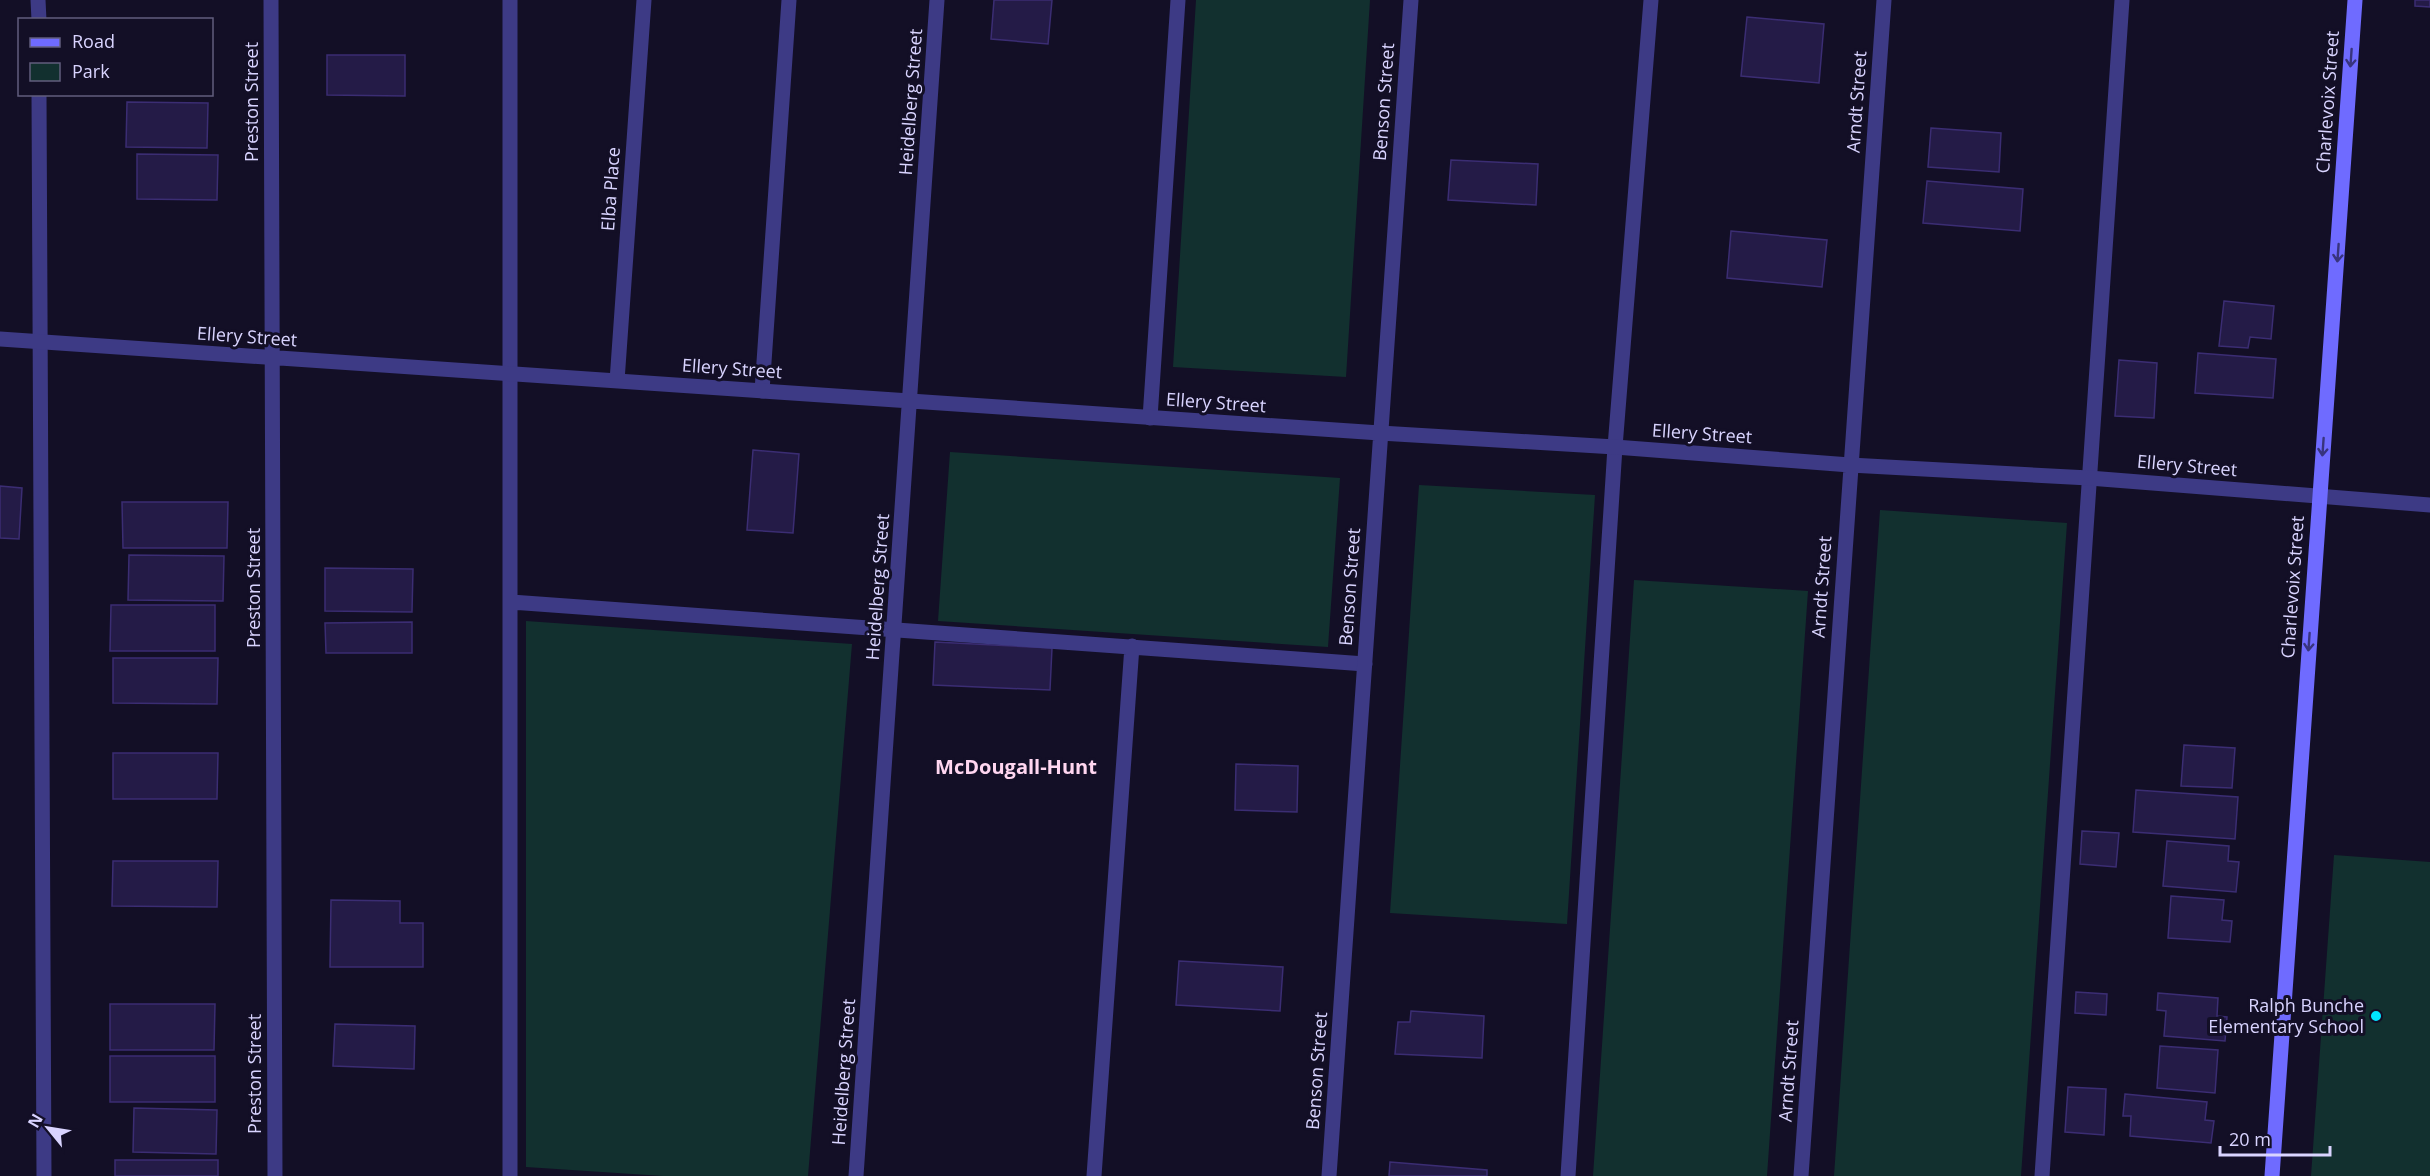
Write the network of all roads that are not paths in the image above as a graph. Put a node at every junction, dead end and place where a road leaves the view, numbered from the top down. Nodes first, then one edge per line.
1 (38, 0) edge
2 (271, 0) edge
3 (510, 0) edge
4 (644, 0) edge
5 (789, 0) edge
6 (937, 0) edge
7 (1178, 0) edge
8 (1411, 0) edge
9 (1651, 0) edge
10 (1884, 0) edge
11 (2122, 0) edge
12 (2355, 0) edge
13 (39, 18) edge
14 (39, 96) edge
15 (0, 339) edge
16 (41, 342) junction
17 (273, 358) junction
18 (512, 374) junction
19 (617, 381) junction
20 (762, 391) junction
21 (910, 402) junction
22 (1150, 418) junction
23 (1380, 433) junction
24 (1615, 447) junction
25 (1850, 465) junction
26 (2089, 478) junction
27 (2319, 497) junction
28 (2430, 505) edge
29 (511, 602) junction
30 (894, 629) junction
31 (1132, 646) junction
32 (1365, 664) junction
33 (44, 1176) edge
34 (275, 1176) edge
35 (510, 1176) edge
36 (856, 1176) edge
37 (1094, 1176) edge
38 (1329, 1176) edge
39 (1568, 1176) edge
40 (1801, 1176) edge
41 (2042, 1176) edge
42 (2272, 1176) edge

1 - 13 street
2 - 17 street, Preston Street
3 - 18 street
4 - 19 street, Elba Place
5 - 20 street
6 - 21 street, Heidelberg Street
7 - 22 street
8 - 23 street, Benson Street
9 - 24 street
10 - 25 street, Arndt Street
11 - 26 street
12 -> 27 street, Charlevoix Street
14 - 16 street
15 - 16 street, Ellery Street
16 - 17 street, Ellery Street
16 - 33 street
17 - 18 street, Ellery Street
17 - 34 street, Preston Street
18 - 19 street, Ellery Street
18 - 29 street
19 - 20 street, Ellery Street
20 - 21 street, Ellery Street
21 - 22 street, Ellery Street
21 - 30 street, Heidelberg Street
22 - 23 street, Ellery Street
23 - 24 street, Ellery Street
23 - 32 street, Benson Street
24 - 25 street, Ellery Street
24 - 39 street
25 - 26 street, Ellery Street
25 - 40 street, Arndt Street
26 - 27 street, Ellery Street
26 - 41 street
27 - 28 street, Ellery Street
27 -> 42 street, Charlevoix Street
29 - 30 street
29 - 35 street
30 - 31 street
30 - 36 street, Heidelberg Street
31 - 32 street
31 - 37 street
32 - 38 street, Benson Street

